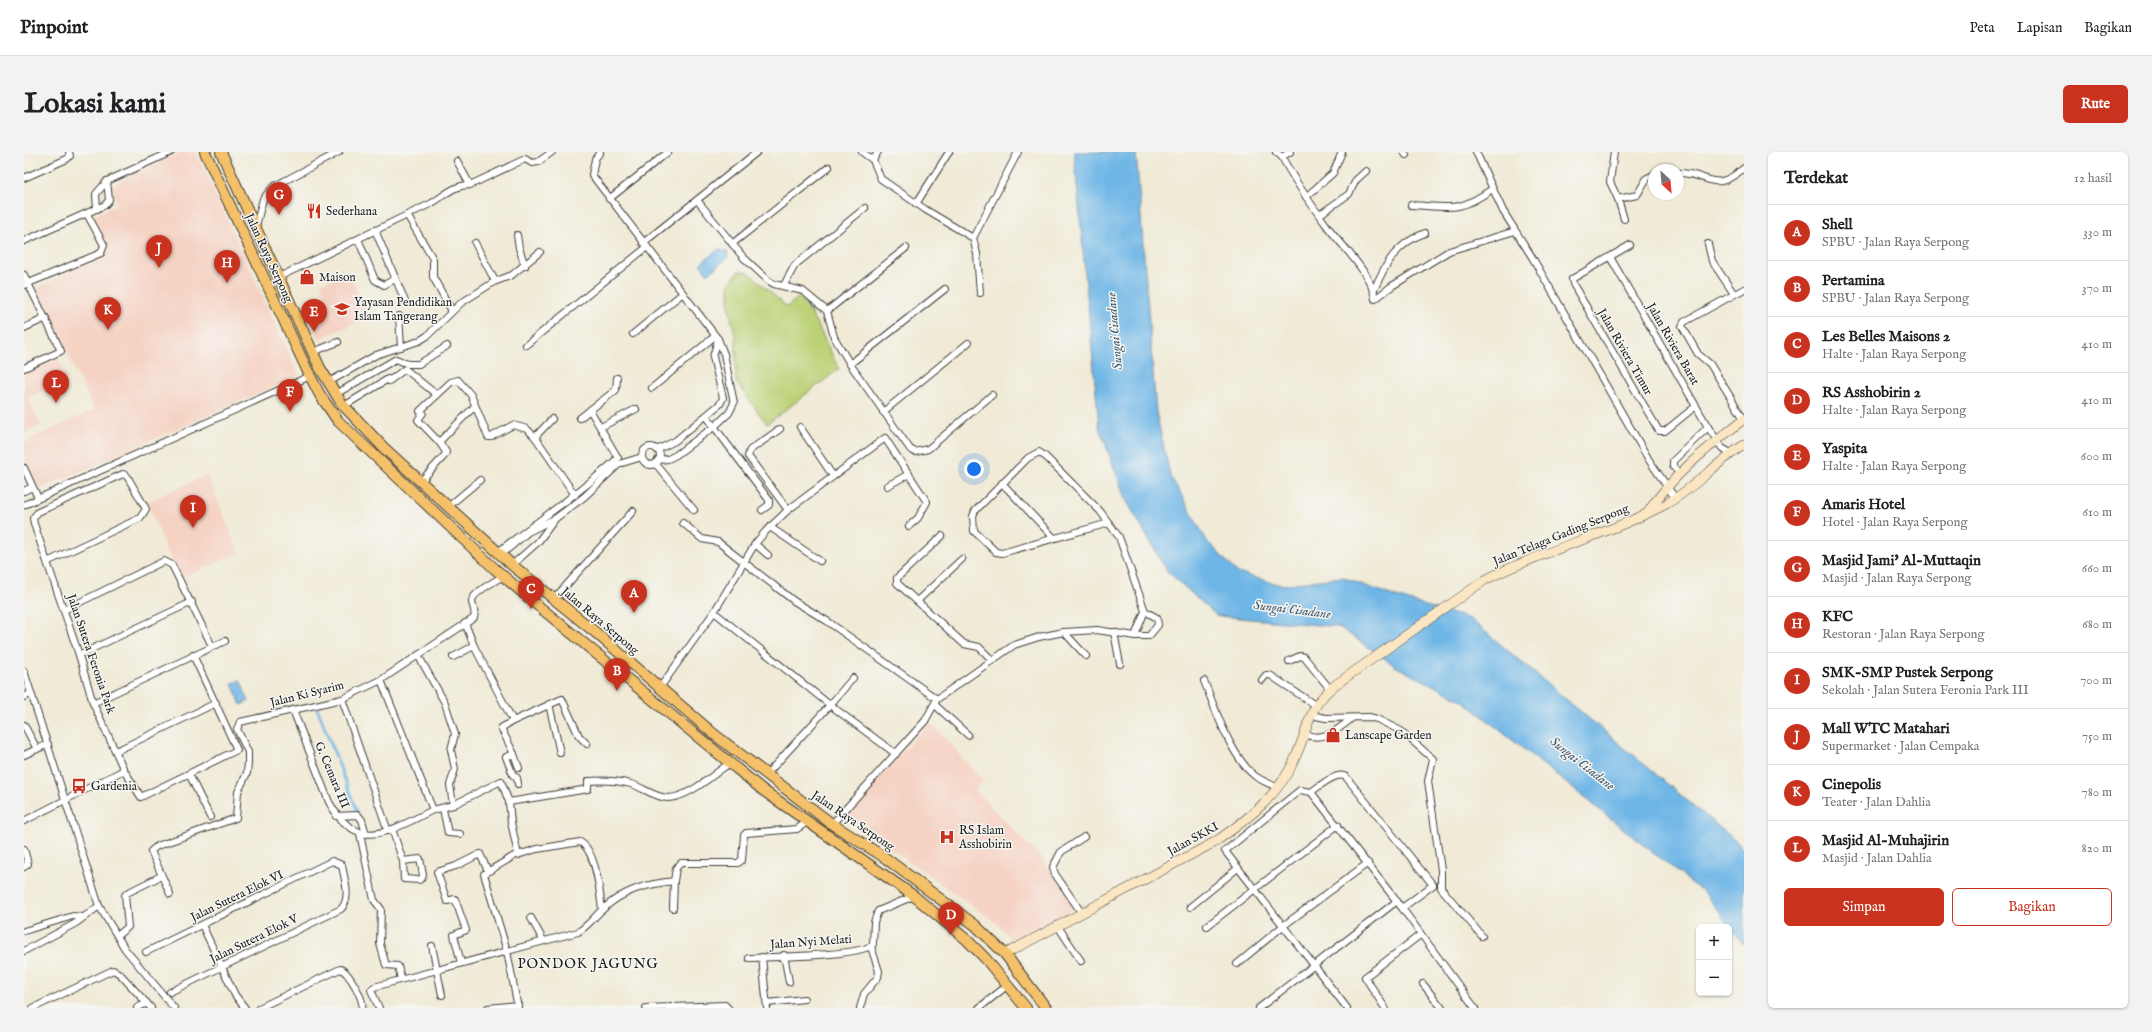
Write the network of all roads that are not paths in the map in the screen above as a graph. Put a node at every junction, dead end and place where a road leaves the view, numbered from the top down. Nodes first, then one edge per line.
1 (69, 152) edge
2 (171, 152) edge
3 (205, 152) edge
4 (222, 152) edge
5 (339, 152) edge
6 (552, 152) edge
7 (600, 152) edge
8 (668, 152) edge
9 (757, 152) edge
10 (862, 152) edge
11 (878, 152) edge
12 (948, 152) edge
13 (1018, 152) edge
14 (1276, 152) edge
15 (1290, 152) edge
16 (1342, 152) edge
17 (1476, 152) edge
18 (1614, 152) edge
19 (1282, 157) junction
20 (872, 160) junction
21 (458, 161) dead end
22 (829, 167) dead end
23 (1744, 168) edge
24 (1366, 171) dead end
25 (1684, 173) edge
26 (24, 178) edge
27 (1648, 178) edge
28 (108, 181) junction
29 (470, 185) junction
30 (1492, 189) junction
31 (1306, 197) junction
32 (1618, 198) junction
33 (609, 199) junction
34 (697, 200) junction
35 (916, 204) junction
36 (1410, 205) dead end
37 (865, 208) dead end
38 (97, 209) junction
39 (88, 214) junction
40 (407, 215) junction
41 (1320, 215) junction
42 (1624, 219) dead end
43 (256, 227) junction
44 (375, 230) junction
45 (1515, 231) junction
46 (1425, 233) dead end
47 (517, 235) dead end
48 (973, 238) junction
49 (358, 239) junction
50 (24, 241) edge
51 (475, 243) dead end
52 (732, 244) junction
53 (1708, 244) dead end
54 (645, 245) junction
55 (1630, 245) dead end
56 (906, 248) dead end
57 (540, 252) dead end
58 (1610, 257) junction
59 (525, 266) junction
60 (24, 275) edge
61 (279, 277) junction
62 (395, 279) junction
63 (495, 281) junction
64 (26, 285) edge
65 (784, 285) junction
66 (945, 289) dead end
67 (1744, 289) edge
68 (1374, 290) junction
69 (683, 293) junction
70 (980, 293) dead end
71 (1734, 294) junction
72 (405, 301) dead end
73 (452, 312) junction
74 (827, 312) junction
75 (399, 316) dead end
76 (46, 318) junction
77 (300, 320) junction
78 (287, 325) junction
79 (24, 328) edge
80 (633, 334) dead end
81 (716, 337) junction
82 (338, 342) dead end
83 (968, 343) dead end
84 (526, 345) dead end
85 (447, 346) dead end
86 (401, 347) junction
87 (313, 352) junction
88 (850, 364) junction
89 (24, 368) edge
90 (310, 376) junction
91 (617, 378) dead end
92 (329, 382) junction
93 (652, 388) dead end
94 (336, 394) junction
95 (436, 395) junction
96 (992, 395) dead end
97 (344, 406) junction
98 (475, 406) junction
99 (1696, 406) junction
100 (636, 409) dead end
101 (590, 410) junction
102 (883, 412) junction
103 (707, 417) junction
104 (580, 418) dead end
105 (552, 419) dead end
106 (1744, 419) edge
107 (714, 426) junction
108 (601, 427) junction
109 (800, 427) dead end
110 (1708, 427) junction
111 (780, 429) dead end
112 (535, 436) junction
113 (1718, 440) junction
114 (440, 443) junction
115 (1744, 445) edge
116 (658, 450) junction
117 (1731, 453) junction
118 (642, 457) junction
119 (657, 462) junction
120 (24, 468) edge
121 (1679, 473) junction
122 (909, 474) junction
123 (833, 476) junction
124 (480, 480) dead end
125 (421, 481) junction
126 (1002, 483) junction
127 (32, 486) junction
128 (887, 486) dead end
129 (1666, 486) junction
130 (24, 491) edge
131 (575, 495) junction
132 (38, 498) junction
133 (1675, 498) junction
134 (24, 505) edge
135 (449, 506) junction
136 (694, 510) dead end
137 (762, 510) dead end
138 (788, 510) junction
139 (633, 511) dead end
140 (1648, 512) junction
141 (556, 518) junction
142 (683, 523) dead end
143 (1109, 523) junction
144 (909, 526) dead end
145 (770, 527) junction
146 (478, 533) junction
147 (942, 536) dead end
148 (1054, 538) junction
149 (467, 543) junction
150 (755, 544) junction
151 (500, 553) junction
152 (768, 555) dead end
153 (962, 559) dead end
154 (820, 561) dead end
155 (47, 562) junction
156 (743, 563) junction
157 (512, 565) junction
158 (504, 576) junction
159 (554, 599) junction
160 (917, 601) junction
161 (192, 602) junction
162 (64, 610) junction
163 (1145, 611) junction
164 (714, 612) junction
165 (465, 623) junction
166 (1064, 632) junction
167 (1114, 632) junction
168 (1135, 636) junction
169 (224, 641) dead end
170 (212, 646) junction
171 (474, 646) junction
172 (79, 655) junction
173 (193, 655) junction
174 (418, 655) junction
175 (1086, 656) dead end
176 (453, 658) dead end
177 (992, 660) junction
178 (1289, 661) dead end
179 (1120, 664) dead end
180 (24, 671) edge
181 (853, 678) dead end
182 (381, 680) junction
183 (1262, 680) dead end
184 (1204, 681) dead end
185 (1332, 687) junction
186 (659, 689) junction
187 (31, 693) junction
188 (24, 697) edge
189 (342, 699) junction
190 (936, 702) junction
191 (93, 703) junction
192 (216, 703) junction
193 (550, 704) junction
194 (830, 705) junction
195 (1315, 705) junction
196 (293, 710) junction
197 (1311, 715) junction
198 (1352, 718) junction
199 (513, 721) junction
200 (24, 725) edge
201 (1304, 734) junction
202 (968, 735) dead end
203 (48, 744) junction
204 (587, 744) dead end
205 (37, 749) junction
206 (116, 751) junction
207 (560, 753) dead end
208 (514, 754) junction
209 (896, 754) junction
210 (24, 755) edge
211 (730, 763) junction
212 (519, 768) dead end
213 (124, 770) junction
214 (189, 774) junction
215 (766, 775) junction
216 (518, 784) dead end
217 (1278, 788) junction
218 (1311, 792) junction
219 (65, 800) junction
220 (509, 802) junction
221 (453, 805) junction
222 (444, 808) junction
223 (433, 810) junction
224 (336, 816) junction
225 (210, 817) dead end
226 (24, 821) edge
227 (807, 822) junction
228 (832, 824) junction
229 (1338, 825) junction
230 (390, 830) junction
231 (363, 834) junction
232 (460, 834) dead end
233 (1084, 837) dead end
234 (24, 849) edge
235 (518, 855) junction
236 (404, 861) dead end
237 (338, 862) joint
238 (1368, 863) junction
239 (24, 867) edge
240 (1238, 868) junction
241 (488, 870) junction
242 (161, 876) junction
243 (911, 877) junction
244 (674, 881) junction
245 (901, 887) junction
246 (1255, 890) junction
247 (170, 894) dead end
248 (914, 896) junction
249 (1397, 901) junction
250 (99, 906) junction
251 (1190, 907) dead end
252 (673, 908) dead end
253 (1402, 908) junction
254 (602, 910) junction
255 (1081, 912) junction
256 (83, 917) junction
257 (531, 918) dead end
258 (202, 925) junction
259 (1056, 925) junction
260 (1206, 926) dead end
261 (1283, 926) junction
262 (24, 931) edge
263 (118, 935) junction
264 (1420, 935) junction
265 (1482, 936) dead end
266 (543, 940) junction
267 (432, 946) dead end
268 (871, 947) junction
269 (508, 950) junction
270 (24, 951) edge
271 (146, 952) dead end
272 (1005, 954) junction
273 (784, 955) junction
274 (762, 957) junction
275 (749, 958) dead end
276 (1081, 961) dead end
277 (461, 963) junction
278 (1237, 964) dead end
279 (1314, 966) junction
280 (222, 967) junction
281 (437, 969) junction
282 (401, 979) junction
283 (789, 982) dead end
284 (1423, 984) dead end
285 (1008, 985) junction
286 (170, 992) dead end
287 (442, 996) dead end
288 (804, 999) dead end
289 (767, 1005) edge
290 (149, 1006) edge
291 (518, 1006) edge
292 (362, 1007) edge
293 (705, 1007) edge
294 (726, 1007) edge
295 (33, 1008) edge
296 (137, 1008) edge
297 (174, 1008) edge
298 (245, 1008) edge
299 (259, 1008) edge
300 (379, 1008) edge
301 (488, 1008) edge
302 (646, 1008) edge
303 (860, 1008) edge
304 (978, 1008) edge
305 (1026, 1008) edge
306 (1046, 1008) edge
307 (1259, 1008) edge
308 (1346, 1008) edge
309 (1385, 1008) edge
310 (1442, 1008) edge
311 (1475, 1008) edge

1 - 26 street
2 - 28 street
3 - 78 main road, Jalan Raya Serpong
4 - 43 main road, Jalan Raya Serpong
5 - 43 street
6 - 29 street
7 - 33 street
8 - 33 street
9 - 34 street
10 - 20 street
11 - 20 street
12 - 35 street
13 - 48 street
14 - 19 street
15 - 19 street
16 - 31 street
17 - 30 street
18 - 32 street
19 - 31 street
20 - 35 street
21 - 29 street
22 - 52 street
23 - 25 street
24 - 41 street
27 - 32 street
28 - 38 street
28 - 38 street
29 - 40 street
30 - 36 street
30 - 45 street
31 - 41 street
32 - 42 street
33 - 54 street
34 - 52 street
34 - 54 street
35 - 48 street
37 - 65 street
38 - 39 street
39 - 50 street
39 - 64 street
40 - 44 street
40 - 73 street
41 - 68 street
43 - 61 main road, Jalan Raya Serpong
44 - 49 street
44 - 62 street
45 - 68 street
45 - 129 street
46 - 68 street
47 - 59 street
48 - 70 street
49 - 61 street
49 - 62 street
51 - 63 street
52 - 65 street
53 - 71 street
54 - 69 street
54 - 84 street
55 - 58 street
56 - 74 street
57 - 59 street
58 - 99 street, Jalan Riviera Barat
58 - 99 street, Jalan Riviera Timur
59 - 63 street
60 - 64 street
61 - 77 main road, Jalan Raya Serpong
62 - 72 street
63 - 73 street
64 - 76 street
65 - 74 street
66 - 88 street
67 - 71 street
69 - 80 street
69 - 81 street
71 - 106 street
73 - 86 street
74 - 88 street
75 - 86 street
76 - 79 street
76 - 89 street
77 - 78 main road
77 - 87 main road, Jalan Raya Serpong
78 - 90 main road, Jalan Raya Serpong
81 - 93 street
81 - 103 street
81 - 107 street
82 - 87 street
83 - 102 street
85 - 94 street
86 - 92 street
87 - 92 main road, Jalan Raya Serpong
88 - 102 street
90 - 132 street
90 - 149 main road, Jalan Raya Serpong
91 - 101 street
92 - 94 main road, Jalan Raya Serpong
94 - 97 main road, Jalan Raya Serpong
95 - 97 street
95 - 98 street
95 - 114 street
96 - 102 street
97 - 125 main road, Jalan Raya Serpong
98 - 112 street
98 - 114 street
99 - 110 street, Jalan Riviera Barat
100 - 108 street
101 - 104 street
101 - 108 street
103 - 107 street
103 - 116 street
105 - 112 street
106 - 113 main road, Jalan Telaga Gading Serpong
107 - 119 street
107 - 137 street
108 - 131 street
109 - 123 street
110 - 113 street, Jalan Riviera Barat
110 - 121 street
111 - 138 street
112 - 131 street
113 - 117 street, Jalan Riviera Barat
113 - 121 main road, Jalan Telaga Gading Serpong
114 - 125 street
115 - 117 main road, Jalan Telaga Gading Serpong
116 - 118 street
116 - 119 street
117 - 133 main road, Jalan Telaga Gading Serpong
118 - 119 street
118 - 141 street
119 - 136 street
120 - 127 street
121 - 129 main road, Jalan Telaga Gading Serpong
122 - 123 street
122 - 128 street
122 - 144 street
123 - 138 street
124 - 135 street
125 - 135 main road, Jalan Raya Serpong
126 - 143 street
126 - 148 street
126 - 148 street
127 - 130 street
127 - 132 street
129 - 133 street
129 - 140 main road, Jalan Telaga Gading Serpong
131 - 151 street
132 - 134 street
133 - 140 main road, Jalan Telaga Gading Serpong
135 - 146 main road, Jalan Raya Serpong
138 - 145 street
139 - 159 street
140 - 185 main road, Jalan Telaga Gading Serpong
141 - 151 street
141 - 157 street
142 - 156 street
143 - 148 street
143 - 163 street
145 - 150 street
145 - 154 street
146 - 149 main road
146 - 151 main road, Jalan Raya Serpong
147 - 160 street
149 - 158 main road, Jalan Raya Serpong
150 - 152 street
150 - 156 street
151 - 157 main road, Jalan Raya Serpong
153 - 160 street
155 - 155 street, Jalan Sutera Feronia Park
155 - 162 street, Jalan Sutera Feronia Park
156 - 164 street
156 - 190 street
157 - 159 main road, Jalan Raya Serpong
158 - 165 street, Jalan Ki Syarim
158 - 211 main road, Jalan Raya Serpong
159 - 186 main road, Jalan Raya Serpong
160 - 177 street
161 - 162 street
161 - 170 street
161 - 172 street
162 - 172 street, Jalan Sutera Feronia Park
163 - 168 street
163 - 168 street
164 - 186 street
164 - 194 street
165 - 171 street
165 - 174 street, Jalan Ki Syarim
166 - 167 street
166 - 175 street
166 - 177 street
167 - 168 street
167 - 179 street
169 - 170 street
170 - 173 street
171 - 176 street
171 - 199 street
172 - 191 street, Jalan Sutera Feronia Park
173 - 191 street
173 - 192 street
174 - 182 street, Jalan Ki Syarim
174 - 221 street
177 - 190 street
178 - 185 street
180 - 187 street
181 - 194 street
182 - 189 street, Jalan Ki Syarim
182 - 223 street
183 - 195 street
184 - 217 street
185 - 195 main road, Jalan SKKI
186 - 215 main road, Jalan Raya Serpong
187 - 188 street
187 - 203 street
189 - 196 street, Jalan Ki Syarim
189 - 230 street
190 - 202 street
190 - 209 street
191 - 206 street, Jalan Sutera Feronia Park
192 - 206 street
192 - 214 street
193 - 199 street
193 - 204 street
193 - 207 street
194 - 209 street
194 - 215 street
195 - 197 main road, Jalan SKKI
196 - 224 street, G. Cemara III
196 - 242 street, Jalan Ki Syarim
197 - 198 street
197 - 201 main road, Jalan SKKI
198 - 201 street
198 - 265 street
199 - 208 street
200 - 205 street
201 - 217 main road, Jalan SKKI
203 - 205 street
203 - 219 street
205 - 210 street
206 - 213 street, Jalan Sutera Feronia Park
208 - 212 street
208 - 216 street
209 - 228 street
211 - 220 street
211 - 227 main road, Jalan Raya Serpong
213 - 214 street, Jalan Sutera Feronia Park
213 - 219 street
214 - 225 street
215 - 228 main road, Jalan Raya Serpong
217 - 255 main road, Jalan SKKI
218 - 229 street
218 - 240 street
218 - 253 street
219 - 226 street
219 - 250 street
220 - 221 street
220 - 235 street
221 - 222 street
222 - 223 street
222 - 232 street
223 - 230 street
224 - 231 street, G. Cemara III
224 - 231 street
227 - 244 street
227 - 245 main road, Jalan Raya Serpong
228 - 243 main road, Jalan Raya Serpong
229 - 238 street
229 - 246 street
230 - 231 street
230 - 236 street
231 - 282 street
233 - 255 street
234 - 239 street
235 - 241 street
235 - 254 street
237 - 258 street, Jalan Sutera Elok VI
237 - 280 street, Jalan Sutera Elok V
238 - 249 street
238 - 261 street
240 - 246 street
240 - 251 street
241 - 269 street
241 - 277 street
242 - 247 street
242 - 263 street
243 - 245 main road
243 - 272 main road, Jalan Raya Serpong
244 - 252 street
244 - 254 street
245 - 248 main road, Jalan Raya Serpong
246 - 260 street
246 - 261 street
248 - 268 street
248 - 285 main road, Jalan Raya Serpong
249 - 253 street
249 - 279 street
250 - 256 street
250 - 263 street
253 - 264 street
254 - 266 street
255 - 259 main road, Jalan SKKI
256 - 262 street
256 - 270 street
257 - 266 street
258 - 271 street, Jalan Sutera Elok VI
258 - 280 street
259 - 272 main road, Jalan SKKI
259 - 276 street
261 - 278 street
261 - 279 street
263 - 297 street
264 - 309 street
264 - 311 street
266 - 269 street
267 - 281 street
268 - 273 street, Jalan Nyi Melati
268 - 303 street
269 - 277 street
269 - 291 street
272 - 306 main road, Jalan Raya Serpong
273 - 274 street, Jalan Nyi Melati
273 - 283 street
274 - 275 street, Jalan Nyi Melati
274 - 289 street
277 - 281 street
279 - 307 street
279 - 308 street
280 - 286 street, Jalan Sutera Elok V
280 - 298 street
281 - 282 street
281 - 287 street
282 - 300 street
284 - 310 street
285 - 304 street
285 - 305 main road, Jalan Raya Serpong
288 - 289 street
290 - 295 street
290 - 296 street
291 - 301 street
292 - 299 street
293 - 294 street
293 - 302 street

